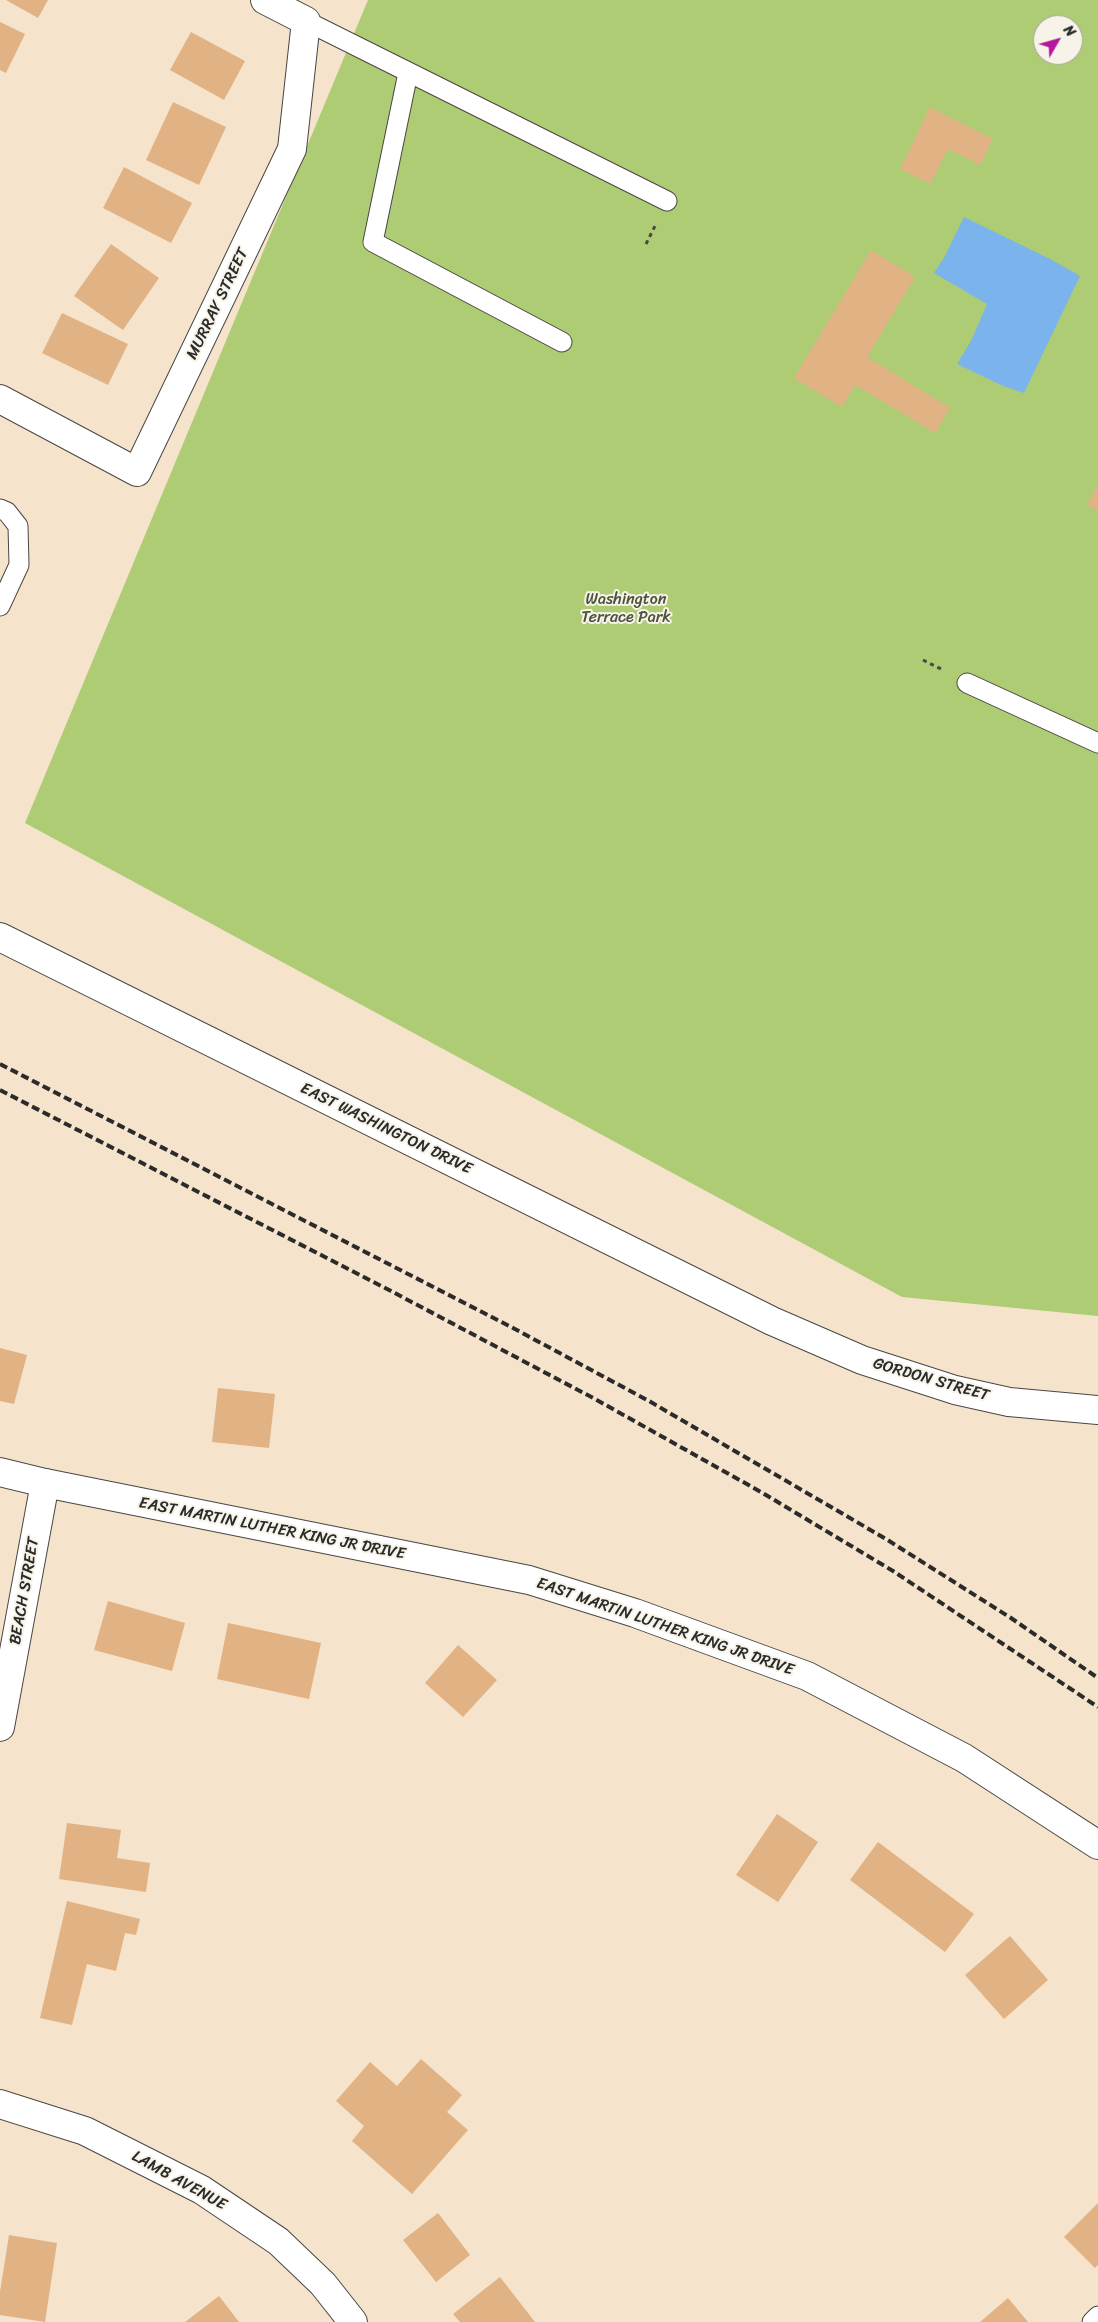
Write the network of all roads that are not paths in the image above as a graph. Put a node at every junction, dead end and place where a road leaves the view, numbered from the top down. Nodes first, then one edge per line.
1 (272, 2) edge
2 (306, 21) junction
3 (408, 73) junction
4 (667, 202) dead end
5 (562, 342) dead end
6 (0, 399) edge
7 (0, 508) edge
8 (0, 606) edge
9 (967, 683) dead end
10 (1098, 743) edge
11 (0, 937) edge
12 (772, 1321) joint
13 (1098, 1410) edge
14 (0, 1472) edge
15 (0, 1480) edge
16 (44, 1483) junction
17 (0, 1727) edge
18 (1098, 1845) edge
19 (0, 2104) edge
20 (1098, 2316) edge
21 (353, 2322) edge
22 (1092, 2322) edge

1 - 2 street
2 - 3 lane
2 - 6 street, MURRAY STREET
3 - 4 lane
3 - 5 lane
7 - 8 lane
9 - 10 lane
11 - 12 street, EAST WASHINGTON DRIVE
12 - 13 street, GORDON STREET
14 - 16 street, EAST MARTIN LUTHER KING JR DRIVE
15 - 16 street, EAST MARTIN LUTHER KING JR DRIVE
16 - 17 street, BEACH STREET
16 - 18 street, EAST MARTIN LUTHER KING JR DRIVE
19 - 21 street, LAMB AVENUE
20 - 22 lane

